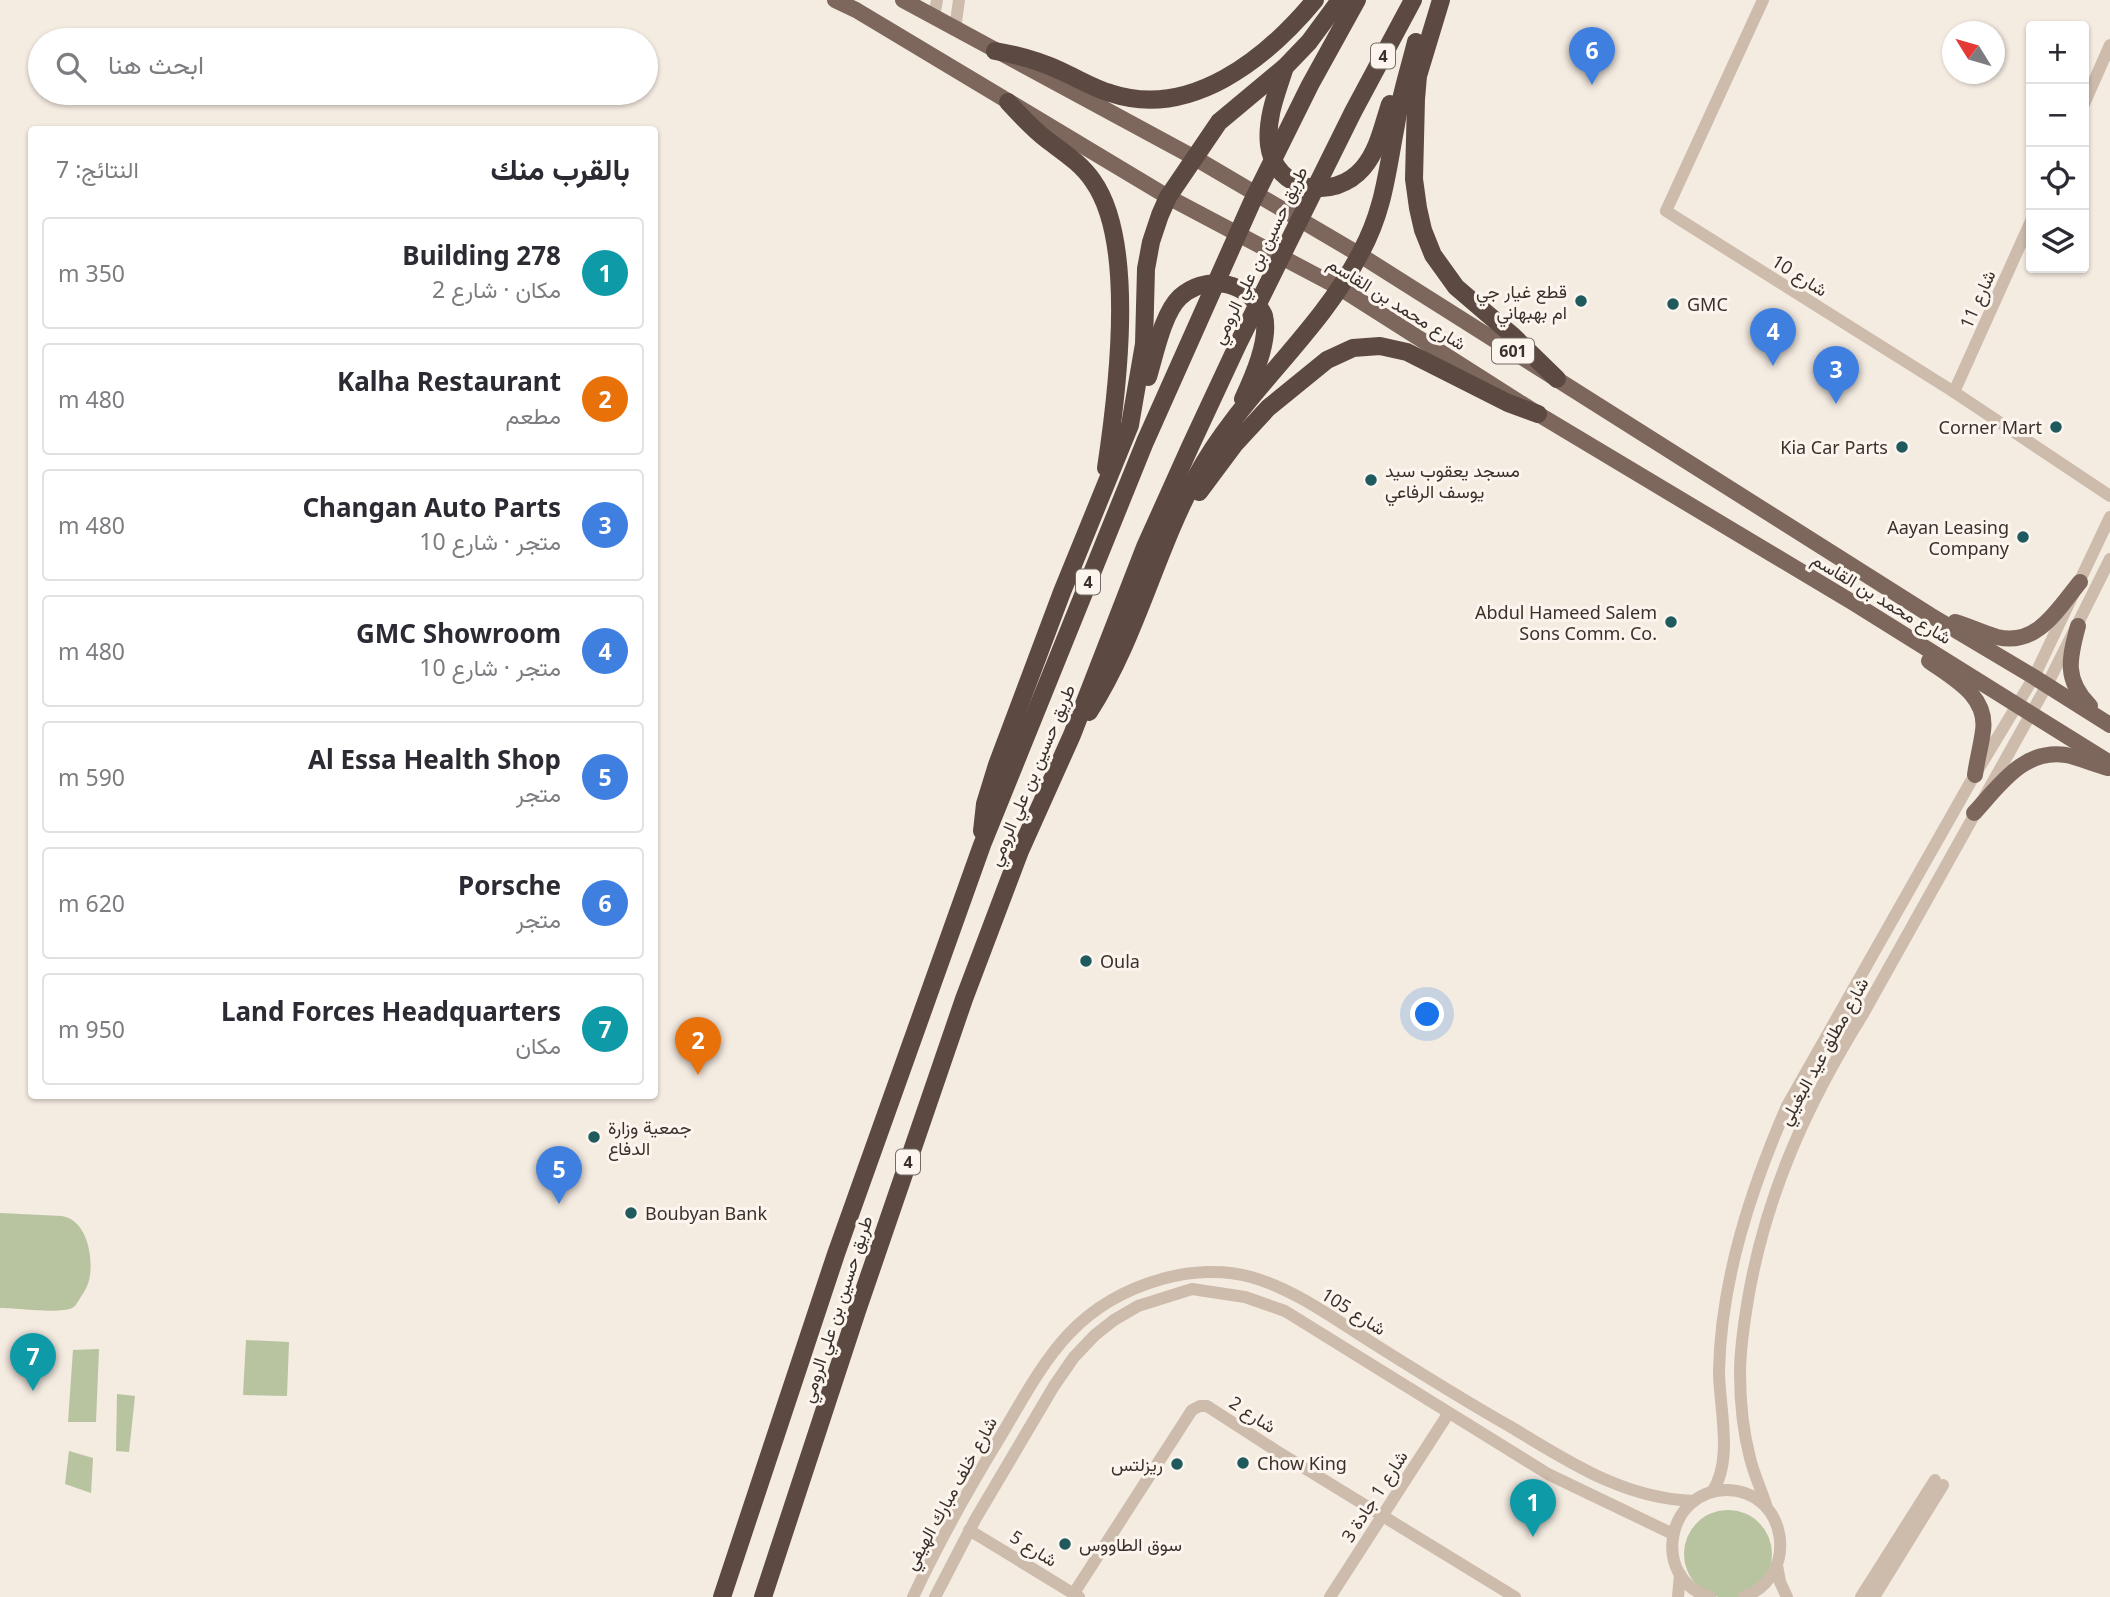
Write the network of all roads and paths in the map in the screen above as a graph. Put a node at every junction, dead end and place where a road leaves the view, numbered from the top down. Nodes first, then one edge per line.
1 (835, 0) edge
2 (903, 0) edge
3 (937, 0) edge
4 (959, 0) edge
5 (1315, 0) edge
6 (1340, 0) edge
7 (1357, 0) edge
8 (1413, 0) edge
9 (1433, 0) edge
10 (1441, 0) edge
11 (1763, 0) edge
12 (934, 17) junction
13 (955, 29) junction
14 (1416, 42) junction
15 (2110, 46) edge
16 (995, 51) junction
17 (1285, 67) junction
18 (2089, 93) edge
19 (1008, 102) junction
20 (1195, 158) junction
21 (1168, 197) junction
22 (2026, 232) edge
23 (1360, 255) junction
24 (1340, 288) junction
25 (1558, 379) junction
26 (1954, 392) junction
27 (1538, 414) junction
28 (1237, 416) junction
29 (1130, 425) junction
30 (2110, 496) edge
31 (1101, 499) junction
32 (2110, 517) edge
33 (1170, 532) junction
34 (2110, 559) edge
35 (1789, 564) junction
36 (2080, 582) junction
37 (1930, 615) junction
38 (2078, 626) junction
39 (2041, 681) junction
40 (2024, 709) junction
41 (2110, 725) edge
42 (1072, 735) junction
43 (2110, 763) edge
44 (2110, 769) edge
45 (1975, 775) junction
46 (1974, 813) junction
47 (982, 845) junction
48 (1851, 994) junction
49 (1819, 1091) junction
50 (1324, 1312) junction
51 (1315, 1328) junction
52 (1018, 1407) junction
53 (1448, 1414) junction
54 (1037, 1416) junction
55 (1712, 1492) junction
56 (1694, 1501) junction
57 (1767, 1508) junction
58 (1383, 1516) junction
59 (969, 1530) junction
60 (1673, 1534) junction
61 (1777, 1565) junction
62 (1680, 1574) junction
63 (1077, 1595) edge
64 (722, 1597) edge
65 (763, 1597) edge
66 (913, 1597) edge
67 (935, 1597) edge
68 (1330, 1597) edge
69 (1515, 1597) edge
70 (1678, 1597) edge
71 (1710, 1597) edge
72 (1745, 1597) edge
73 (1787, 1597) edge
74 (1861, 1597) edge
75 (1874, 1597) edge

1 - 19 main road, شارع محمد بن القاسم / 601
2 - 12 main road, شارع محمد بن القاسم / 601
3 - 12 street
4 - 13 street
5 - 16 highway
6 - 17 highway
7 - 47 highway, طريق حسين بن علي الرومي / 4
8 - 42 highway, طريق حسين بن علي الرومي / 4
9 - 14 highway
10 - 25 highway
11 - 26 street, شارع 10
12 - 13 main road, شارع محمد بن القاسم / 601
13 - 16 main road, شارع محمد بن القاسم / 601
14 - 17 highway
14 - 23 highway
15 - 18 street
16 - 20 main road, شارع محمد بن القاسم / 601
17 - 20 highway
19 - 21 main road, شارع محمد بن القاسم / 601
19 - 31 highway
20 - 21 highway
20 - 23 main road, شارع محمد بن القاسم / 601
21 - 24 main road, شارع محمد بن القاسم / 601
21 - 29 highway
22 - 26 street, شارع 11
23 - 24 highway
23 - 25 main road, شارع محمد بن القاسم / 601
24 - 27 main road, شارع محمد بن القاسم / 601
24 - 28 highway
25 - 37 main road, شارع محمد بن القاسم / 601
26 - 30 street, شارع 10
27 - 33 highway
27 - 35 main road, شارع محمد بن القاسم / 601
28 - 29 highway
28 - 33 highway
29 - 31 highway
31 - 47 highway
32 - 36 street
33 - 42 highway
34 - 38 street
35 - 40 main road, شارع محمد بن القاسم / 601
35 - 45 main road
36 - 37 main road
36 - 39 street
37 - 39 main road, شارع محمد بن القاسم / 601
38 - 39 street
38 - 41 main road
39 - 40 street, شارع مطلق عيد البغيلي
39 - 41 main road, شارع محمد بن القاسم / 601
40 - 43 main road, شارع محمد بن القاسم / 601
40 - 45 street, شارع مطلق عيد البغيلي
40 - 46 street, شارع مطلق عيد البغيلي
42 - 65 highway, طريق حسين بن علي الرومي / 4
44 - 46 main road
45 - 48 street, شارع مطلق عيد البغيلي
46 - 49 street, شارع مطلق عيد البغيلي
47 - 64 highway, طريق حسين بن علي الرومي / 4
48 - 49 street
48 - 55 street, شارع مطلق عيد البغيلي
49 - 57 street, شارع مطلق عيد البغيلي
50 - 51 street
50 - 52 street, شارع 105
50 - 56 street, شارع 105
51 - 53 street, شارع 105
51 - 54 street, شارع 105
52 - 54 street
52 - 66 street, شارع خلف مبارك الهيفي
53 - 58 street, شارع 1 جادة 3
53 - 60 street, شارع 105
54 - 59 street, شارع خلف مبارك الهيفي
55 - 56 street
55 - 57 street
56 - 60 street
57 - 61 street, شارع مطلق عيد البغيلي
58 - 63 street, شارع 2
58 - 68 street, شارع 1 جادة 3
58 - 69 street, شارع 2
59 - 63 street, شارع 5
59 - 67 street, شارع خلف مبارك الهيفي
60 - 62 street
61 - 72 street
61 - 73 street
62 - 70 street
62 - 71 street
74 - 75 street

